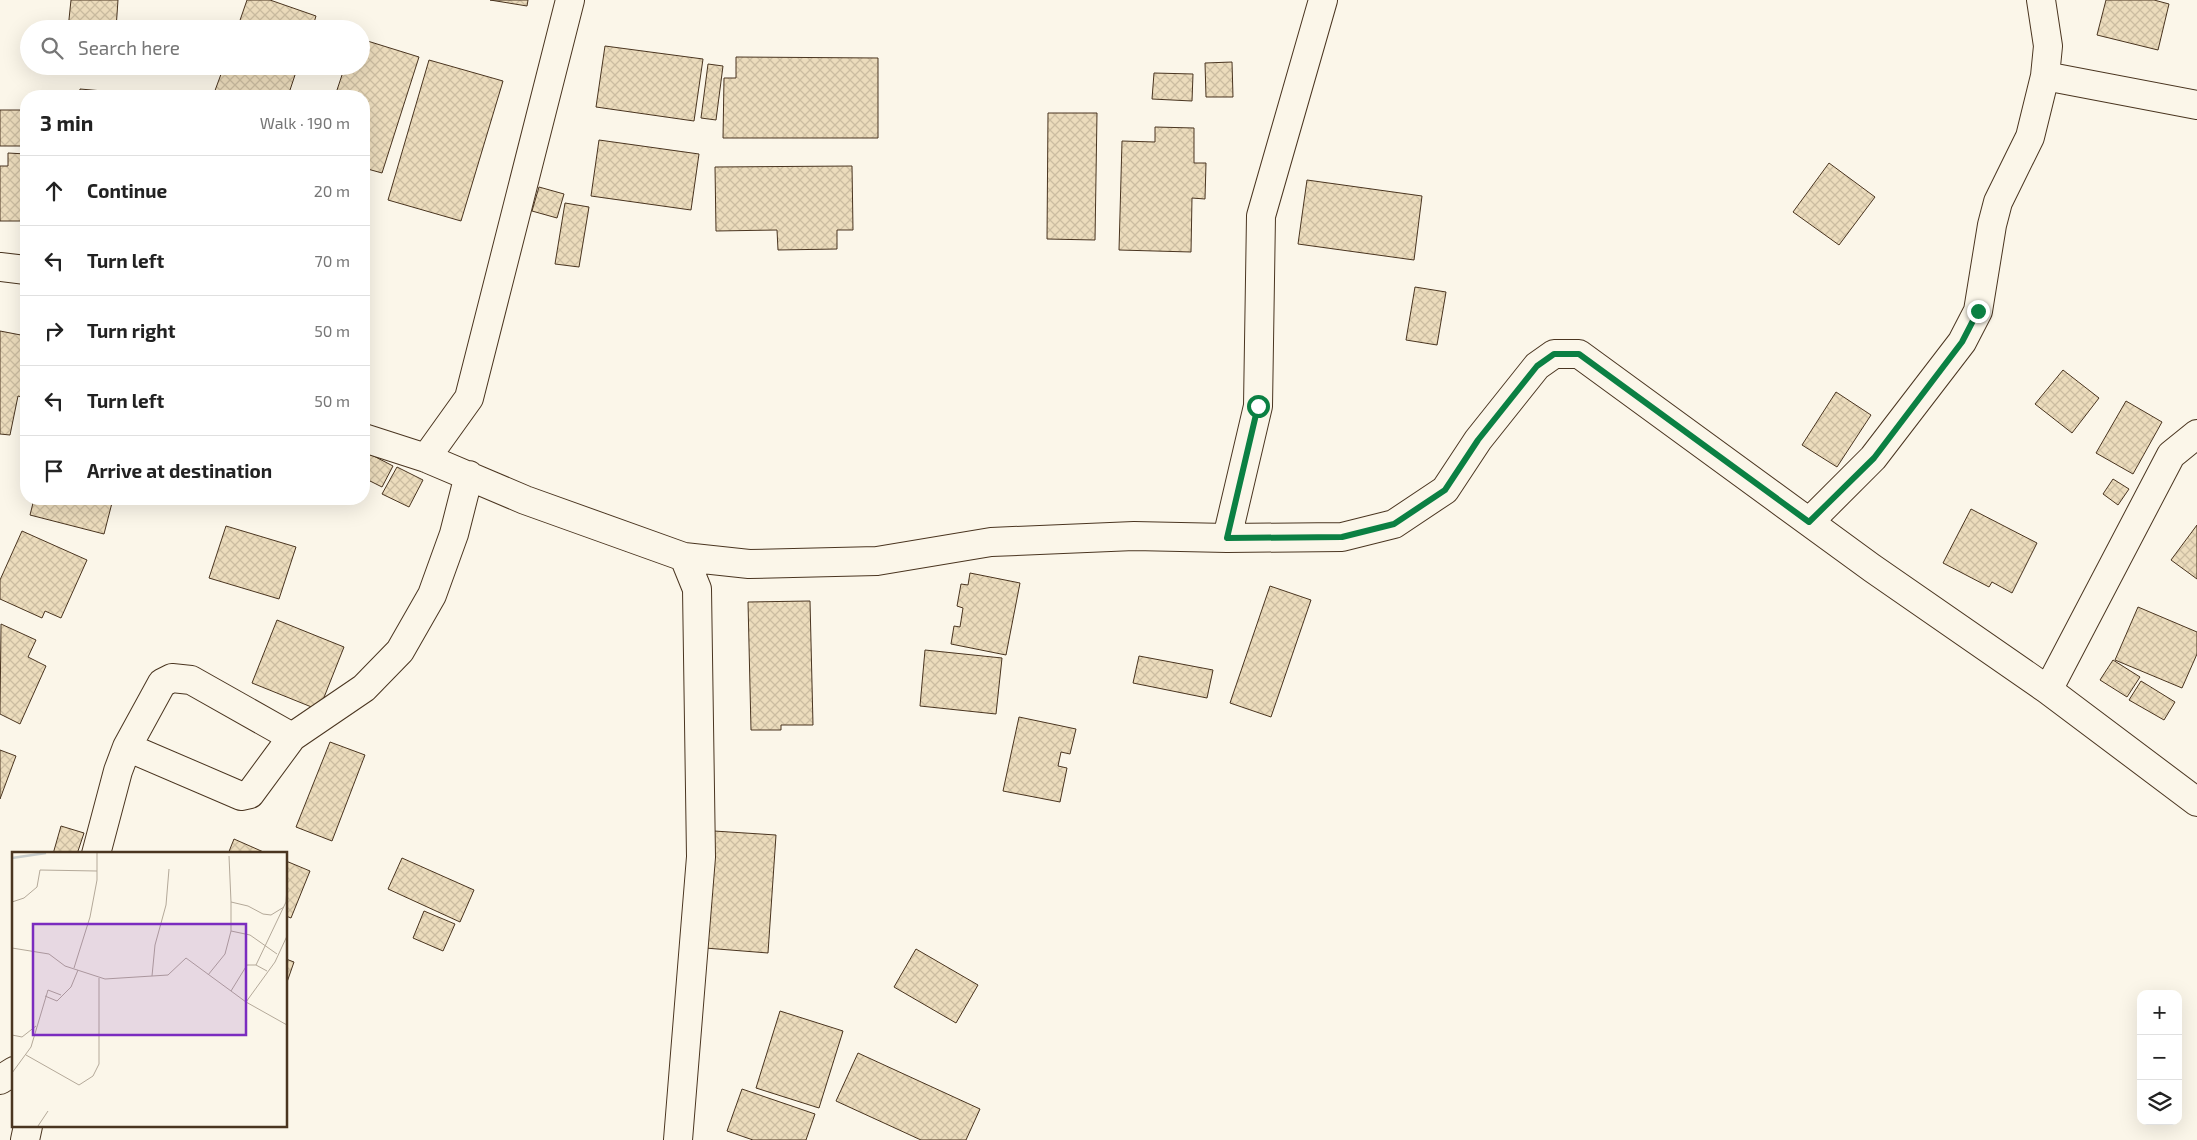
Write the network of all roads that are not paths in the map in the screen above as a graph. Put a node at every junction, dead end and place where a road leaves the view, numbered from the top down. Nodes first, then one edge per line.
1 (570, 0) edge
2 (1323, 0) edge
3 (2041, 0) edge
4 (2045, 76) junction
5 (2197, 105) edge
6 (0, 267) edge
7 (20, 269) edge
8 (2197, 434) edge
9 (370, 440) edge
10 (426, 458) junction
11 (469, 475) junction
12 (1809, 522) junction
13 (1227, 538) junction
14 (684, 557) junction
15 (2048, 690) junction
16 (292, 737) junction
17 (126, 747) junction
18 (2197, 802) edge
19 (97, 852) edge
20 (12, 1072) edge
21 (0, 1080) edge
22 (678, 1140) edge

1 - 10 street
2 - 13 street
3 - 4 street
4 - 5 street
4 - 12 street
6 - 7 street
8 - 15 street
9 - 10 street
10 - 11 street
11 - 14 street
11 - 16 street
12 - 13 street
12 - 15 street
13 - 14 street
14 - 22 street
15 - 18 street
16 - 17 street
16 - 17 street
17 - 19 street
20 - 21 street

